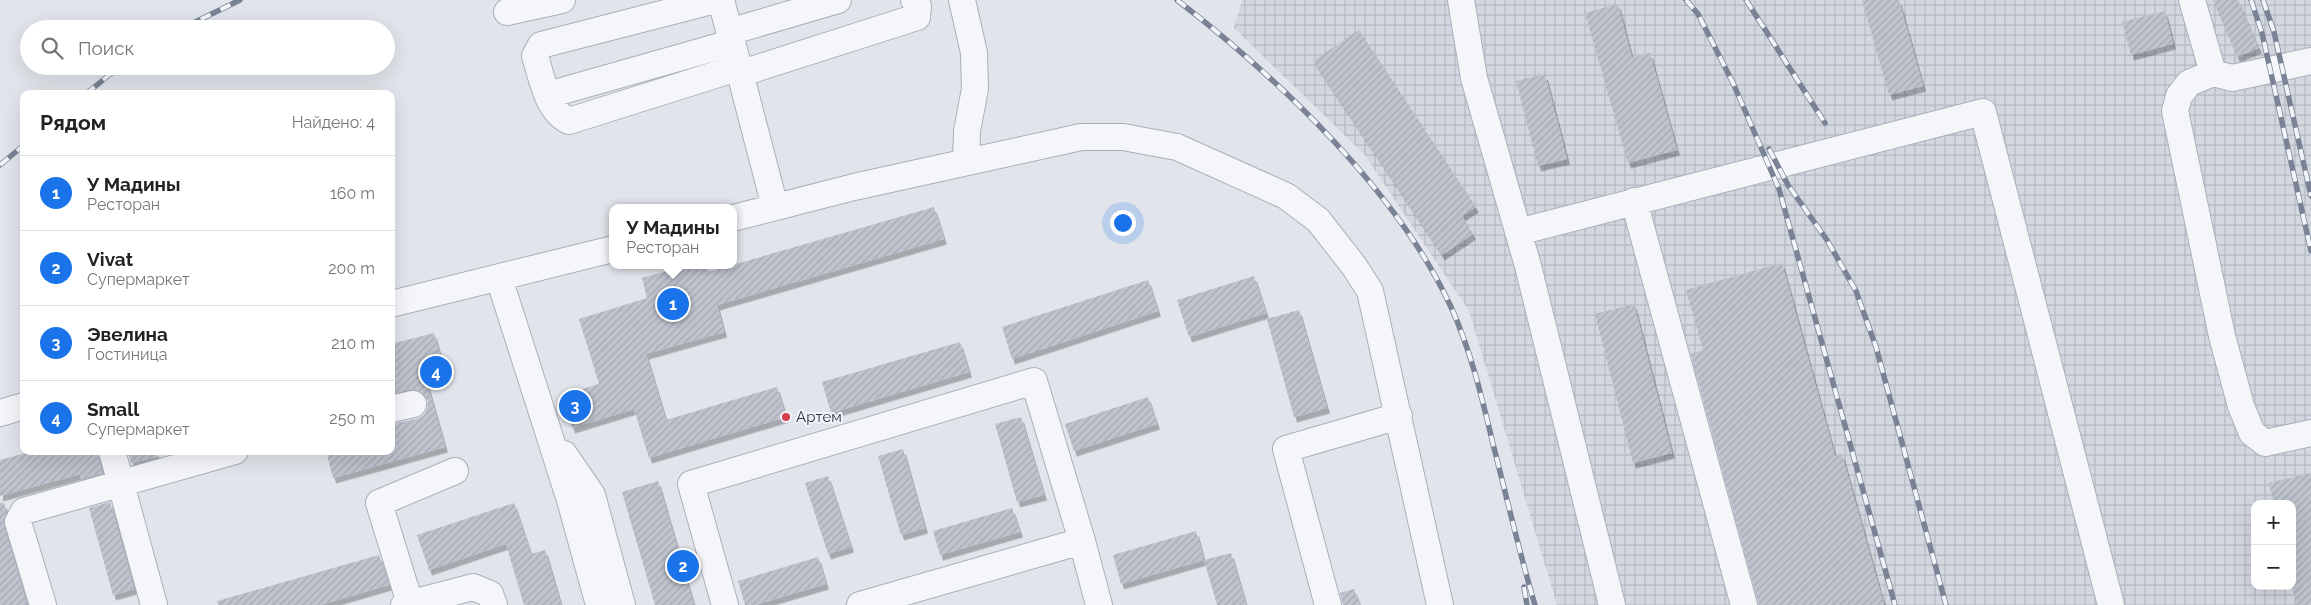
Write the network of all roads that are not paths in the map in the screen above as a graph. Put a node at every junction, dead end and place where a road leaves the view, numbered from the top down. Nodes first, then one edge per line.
1 (562, 0) edge
2 (716, 0) edge
3 (721, 0) edge
4 (838, 0) edge
5 (914, 0) edge
6 (962, 0) edge
7 (1461, 0) edge
8 (2192, 0) edge
9 (506, 12) dead end
10 (730, 37) junction
11 (2311, 60) edge
12 (738, 71) junction
13 (2213, 73) junction
14 (548, 95) junction
15 (966, 162) junction
16 (1634, 201) junction
17 (775, 207) junction
18 (737, 217) edge
19 (1518, 232) junction
20 (609, 250) edge
21 (498, 278) junction
22 (395, 303) edge
23 (20, 407) edge
24 (0, 413) edge
25 (1398, 416) junction
26 (544, 424) junction
27 (2311, 433) edge
28 (113, 455) edge
29 (220, 455) edge
30 (454, 471) dead end
31 (120, 482) junction
32 (1082, 541) junction
33 (415, 603) edge
34 (43, 605) edge
35 (154, 605) edge
36 (494, 605) edge
37 (599, 605) edge
38 (622, 605) edge
39 (725, 605) edge
40 (860, 605) edge
41 (1099, 605) edge
42 (1328, 605) edge
43 (1440, 605) edge
44 (1612, 605) edge
45 (1744, 605) edge
46 (2111, 605) edge

1 - 9 street
2 - 14 street
3 - 10 street
4 - 10 street
5 - 12 street
6 - 15 street
7 - 19 street
8 - 13 street
10 - 12 street
10 - 14 street
11 - 13 street
12 - 14 street
12 - 17 street
13 - 27 street
15 - 17 street
15 - 25 street
16 - 19 street
16 - 45 street
16 - 46 street
17 - 18 street
19 - 44 street
20 - 21 street
21 - 22 street
21 - 26 street
23 - 24 street
25 - 42 street
25 - 43 street
26 - 37 street
26 - 38 street
28 - 31 street
29 - 31 street
30 - 33 street
31 - 34 street
31 - 35 street
32 - 39 street
32 - 40 street
32 - 41 street
33 - 36 street

